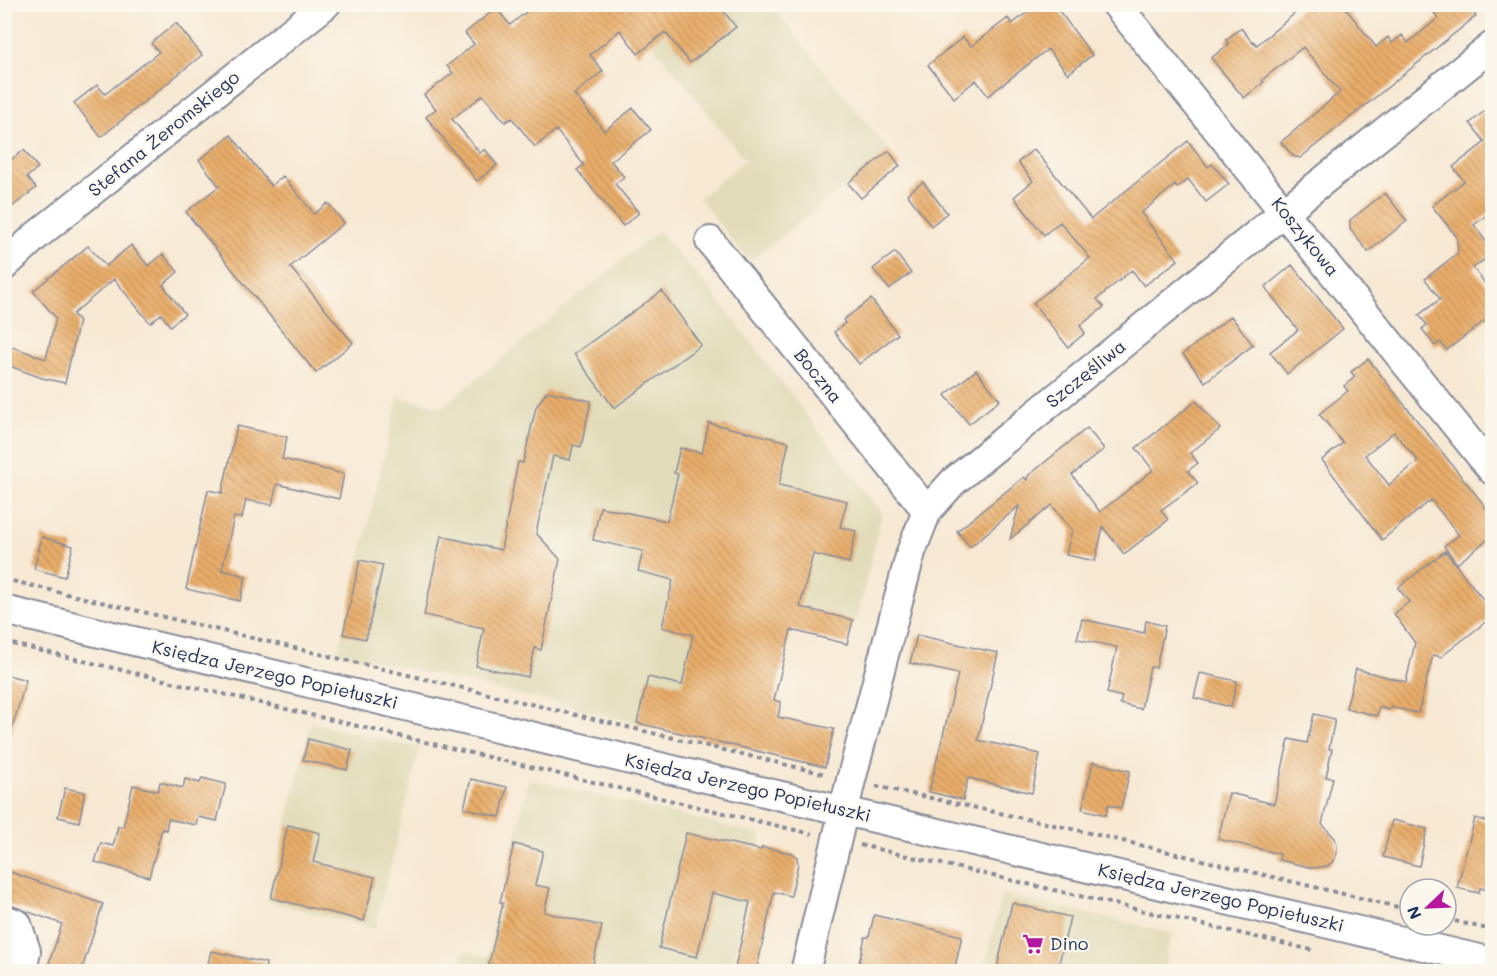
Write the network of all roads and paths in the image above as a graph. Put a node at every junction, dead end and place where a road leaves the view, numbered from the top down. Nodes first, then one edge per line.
1 (326, 4) edge
2 (1116, 4) edge
3 (1492, 46) edge
4 (1284, 212) junction
5 (710, 241) dead end
6 (4, 266) edge
7 (1492, 470) edge
8 (927, 511) junction
9 (4, 579) edge
10 (4, 610) edge
11 (4, 642) edge
12 (851, 780) junction
13 (844, 811) junction
14 (837, 840) junction
15 (1398, 907) edge
16 (4, 919) edge
17 (1458, 922) edge
18 (1492, 930) edge
19 (1314, 950) dead end
20 (1492, 962) edge
21 (22, 972) edge
22 (805, 972) edge

1 - 6 street, Stefana Żeromskiego
2 - 4 street, Koszykowa
3 - 4 street, Szczęśliwa
4 - 7 street, Koszykowa
4 - 8 street, Szczęśliwa
5 - 8 street, Boczna
8 - 12 street, Szczęśliwa
9 - 12 path
10 - 13 street, Księdza Jerzego Popiełuszki
11 - 14 path
12 - 13 street, Szczęśliwa
12 - 15 path
13 - 14 street, Szczęśliwa
13 - 20 street, Księdza Jerzego Popiełuszki
14 - 19 path
14 - 22 street, Szczęśliwa
16 - 21 street
17 - 18 path

